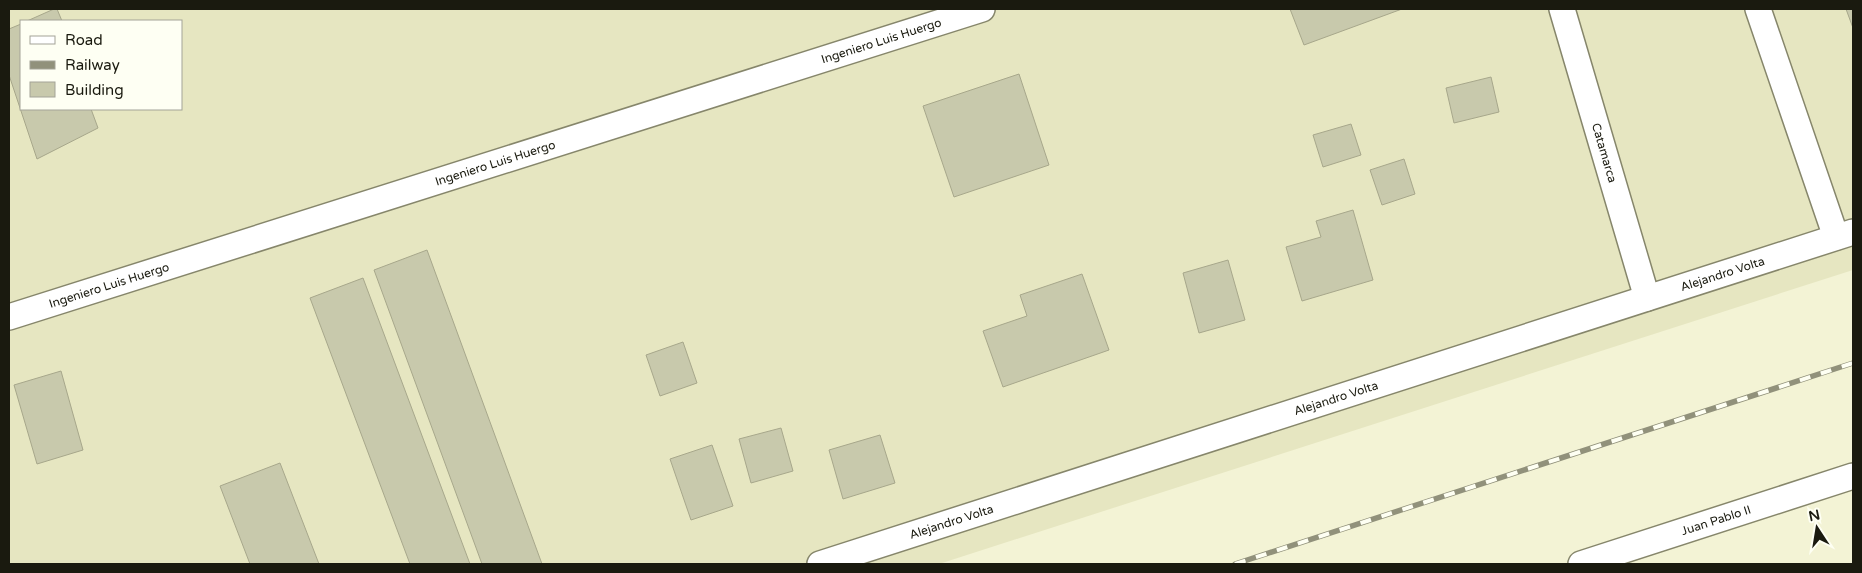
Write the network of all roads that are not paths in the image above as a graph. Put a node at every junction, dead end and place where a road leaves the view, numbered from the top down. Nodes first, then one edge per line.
1 (982, 9) edge
2 (1562, 9) edge
3 (1758, 9) edge
4 (1845, 235) edge
5 (1647, 298) junction
6 (9, 318) edge
7 (1853, 476) edge
8 (820, 564) edge
9 (1581, 564) edge

1 - 6 street, Ingeniero Luis Huergo
2 - 5 street, Catamarca
3 - 4 street
4 - 5 street, Alejandro Volta
5 - 8 street, Alejandro Volta
7 - 9 street, Juan Pablo II

